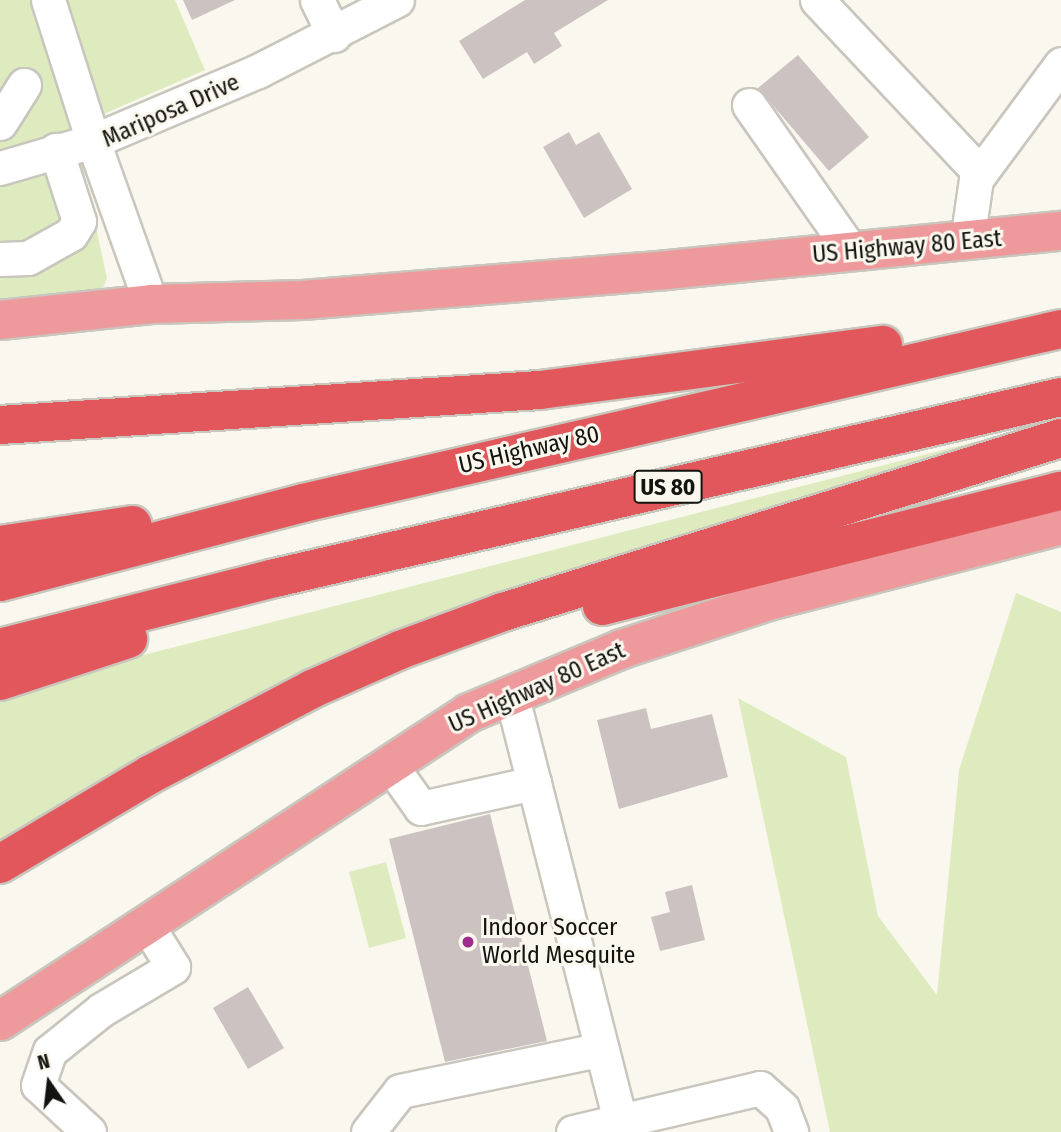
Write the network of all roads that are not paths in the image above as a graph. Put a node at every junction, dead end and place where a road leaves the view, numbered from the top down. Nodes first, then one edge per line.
1 (48, 0) edge
2 (317, 0) edge
3 (397, 0) edge
4 (817, 0) edge
5 (334, 35) junction
6 (1061, 64) edge
7 (24, 86) dead end
8 (749, 106) dead end
9 (0, 123) edge
10 (93, 141) junction
11 (56, 150) junction
12 (0, 169) edge
13 (980, 173) junction
14 (1061, 231) edge
15 (967, 241) junction
16 (852, 252) junction
17 (0, 259) edge
18 (151, 304) junction
19 (0, 320) edge
20 (1061, 322) edge
21 (1061, 328) edge
22 (1061, 397) edge
23 (0, 425) edge
24 (1061, 438) edge
25 (1061, 491) edge
26 (303, 503) junction
27 (1061, 525) edge
28 (0, 545) edge
29 (275, 578) junction
30 (0, 582) edge
31 (0, 648) edge
32 (0, 681) edge
33 (511, 693) junction
34 (267, 715) junction
35 (389, 763) junction
36 (534, 783) junction
37 (0, 864) edge
38 (147, 925) junction
39 (0, 1021) edge
40 (602, 1049) junction
41 (620, 1121) junction
42 (89, 1132) edge
43 (368, 1132) edge
44 (573, 1132) edge
45 (791, 1132) edge

1 - 10 street
2 - 5 street
3 - 5 street, Mariposa Drive
4 - 13 street
5 - 10 street, Mariposa Drive
6 - 13 street
7 - 9 street
8 - 16 street
10 - 11 street
10 - 18 street, Mariposa Drive
11 - 12 street
11 - 17 street
13 - 15 street
14 - 15 main road, US Highway 80 East
15 - 16 main road, US Highway 80 East
16 - 18 main road, US Highway 80 East
18 - 19 main road, US Highway 80 East
20 - 23 highway
21 - 26 highway, US Highway 80
22 - 29 highway, US 80
24 - 34 highway
25 - 34 highway
26 - 28 highway
26 - 30 highway, US Highway 80
27 - 33 main road, US Highway 80 East
29 - 31 highway, US 80
29 - 32 highway
33 - 35 main road, US Highway 80 East
33 - 36 street
34 - 37 highway
35 - 36 street
35 - 38 main road, US Highway 80 East
36 - 40 street
38 - 39 main road, US Highway 80 East
38 - 42 street
40 - 41 street
40 - 43 street
41 - 44 street
41 - 45 street

